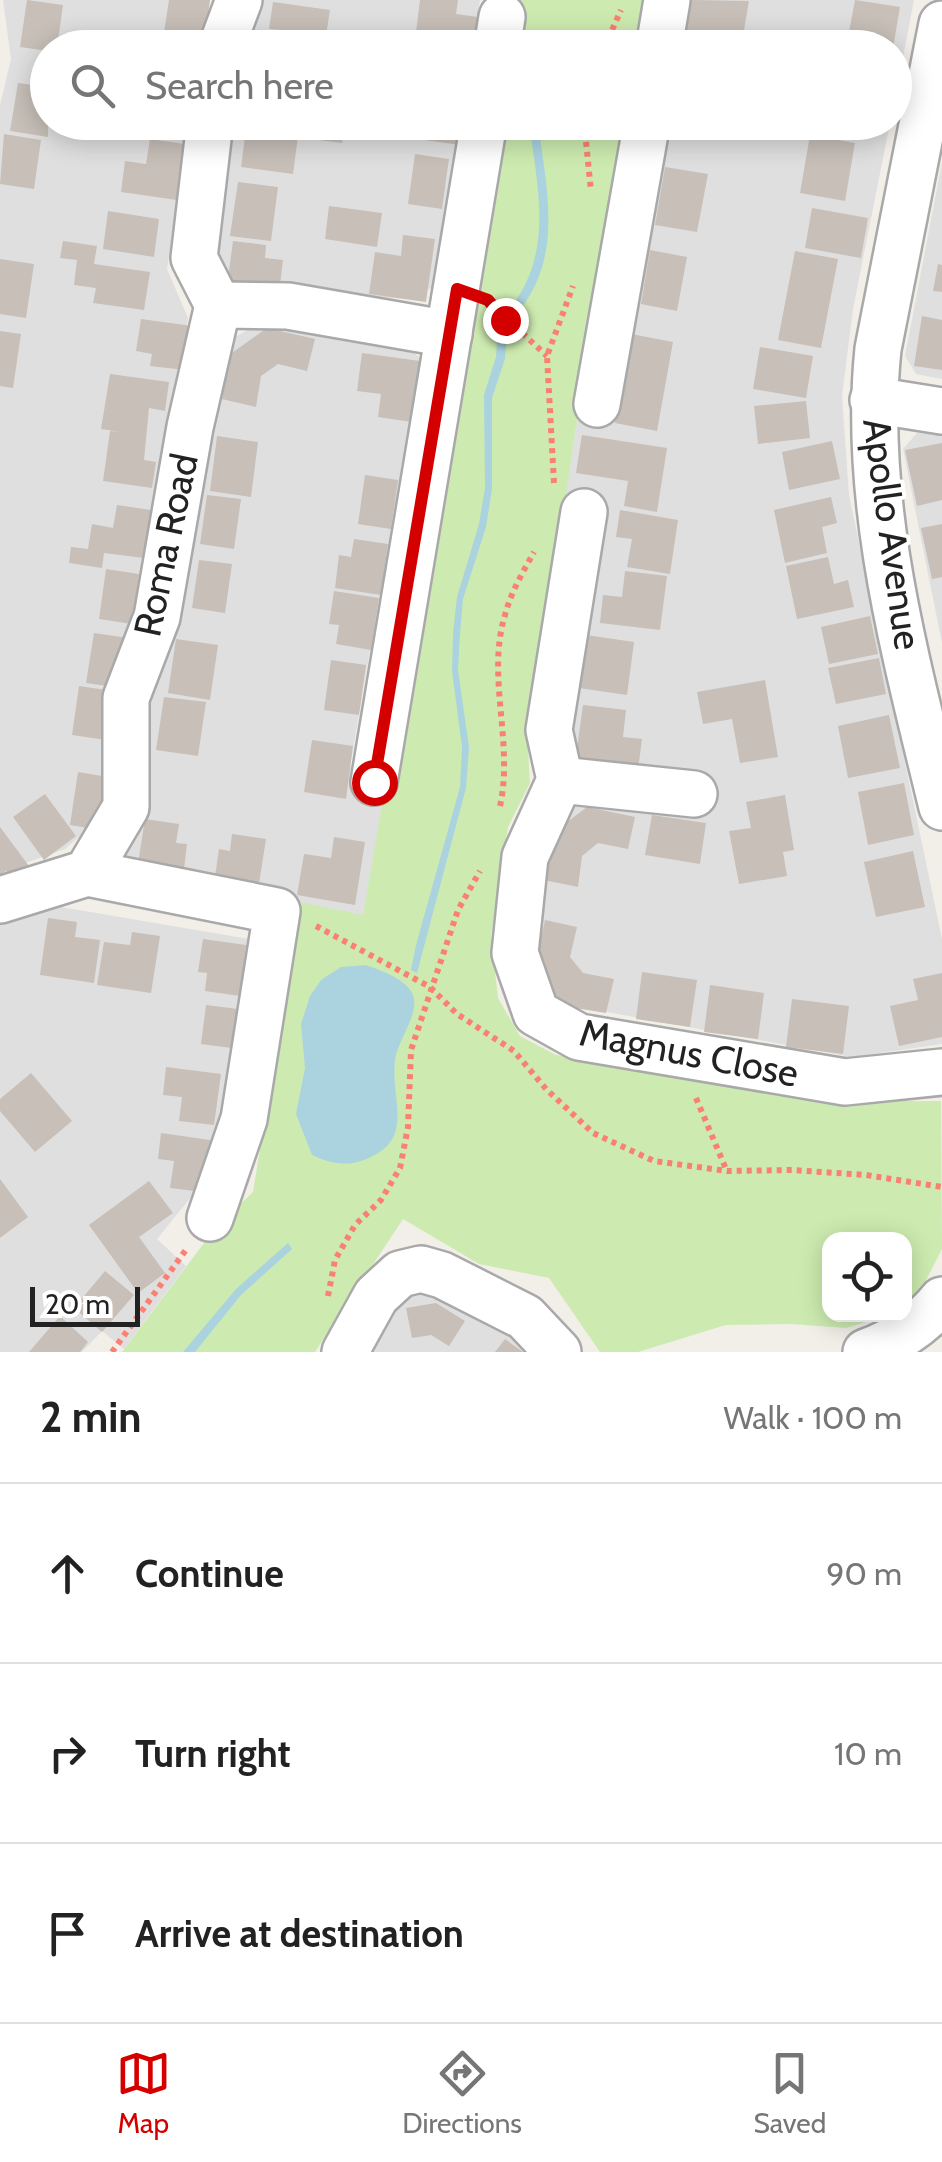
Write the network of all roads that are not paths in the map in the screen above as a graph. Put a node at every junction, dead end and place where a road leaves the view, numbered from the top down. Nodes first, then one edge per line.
1 (238, 0) edge
2 (667, 0) edge
3 (942, 24) edge
4 (227, 30) edge
5 (662, 30) edge
6 (208, 140) edge
7 (481, 140) edge
8 (656, 140) edge
9 (218, 305) junction
10 (450, 334) junction
11 (873, 400) junction
12 (597, 404) dead end
13 (942, 411) edge
14 (568, 502) road end
15 (934, 733) edge
16 (560, 780) junction
17 (374, 782) dead end
18 (694, 794) dead end
19 (942, 807) edge
20 (87, 873) junction
21 (0, 900) edge
22 (942, 1072) edge
23 (210, 1218) road end
24 (929, 1326) edge
25 (345, 1352) edge
26 (558, 1352) edge
27 (866, 1352) edge

1 - 4 street
2 - 5 street
3 - 11 street, Apollo Avenue
6 - 9 street
7 - 10 street
8 - 12 street
9 - 10 street
9 - 20 street, Roma Road
10 - 17 street
11 - 13 street
11 - 15 street, Apollo Avenue
14 - 16 street
15 - 19 street, Apollo Avenue
16 - 18 street
16 - 22 street, Magnus Close
20 - 21 street
20 - 23 street
24 - 27 street
25 - 26 street

